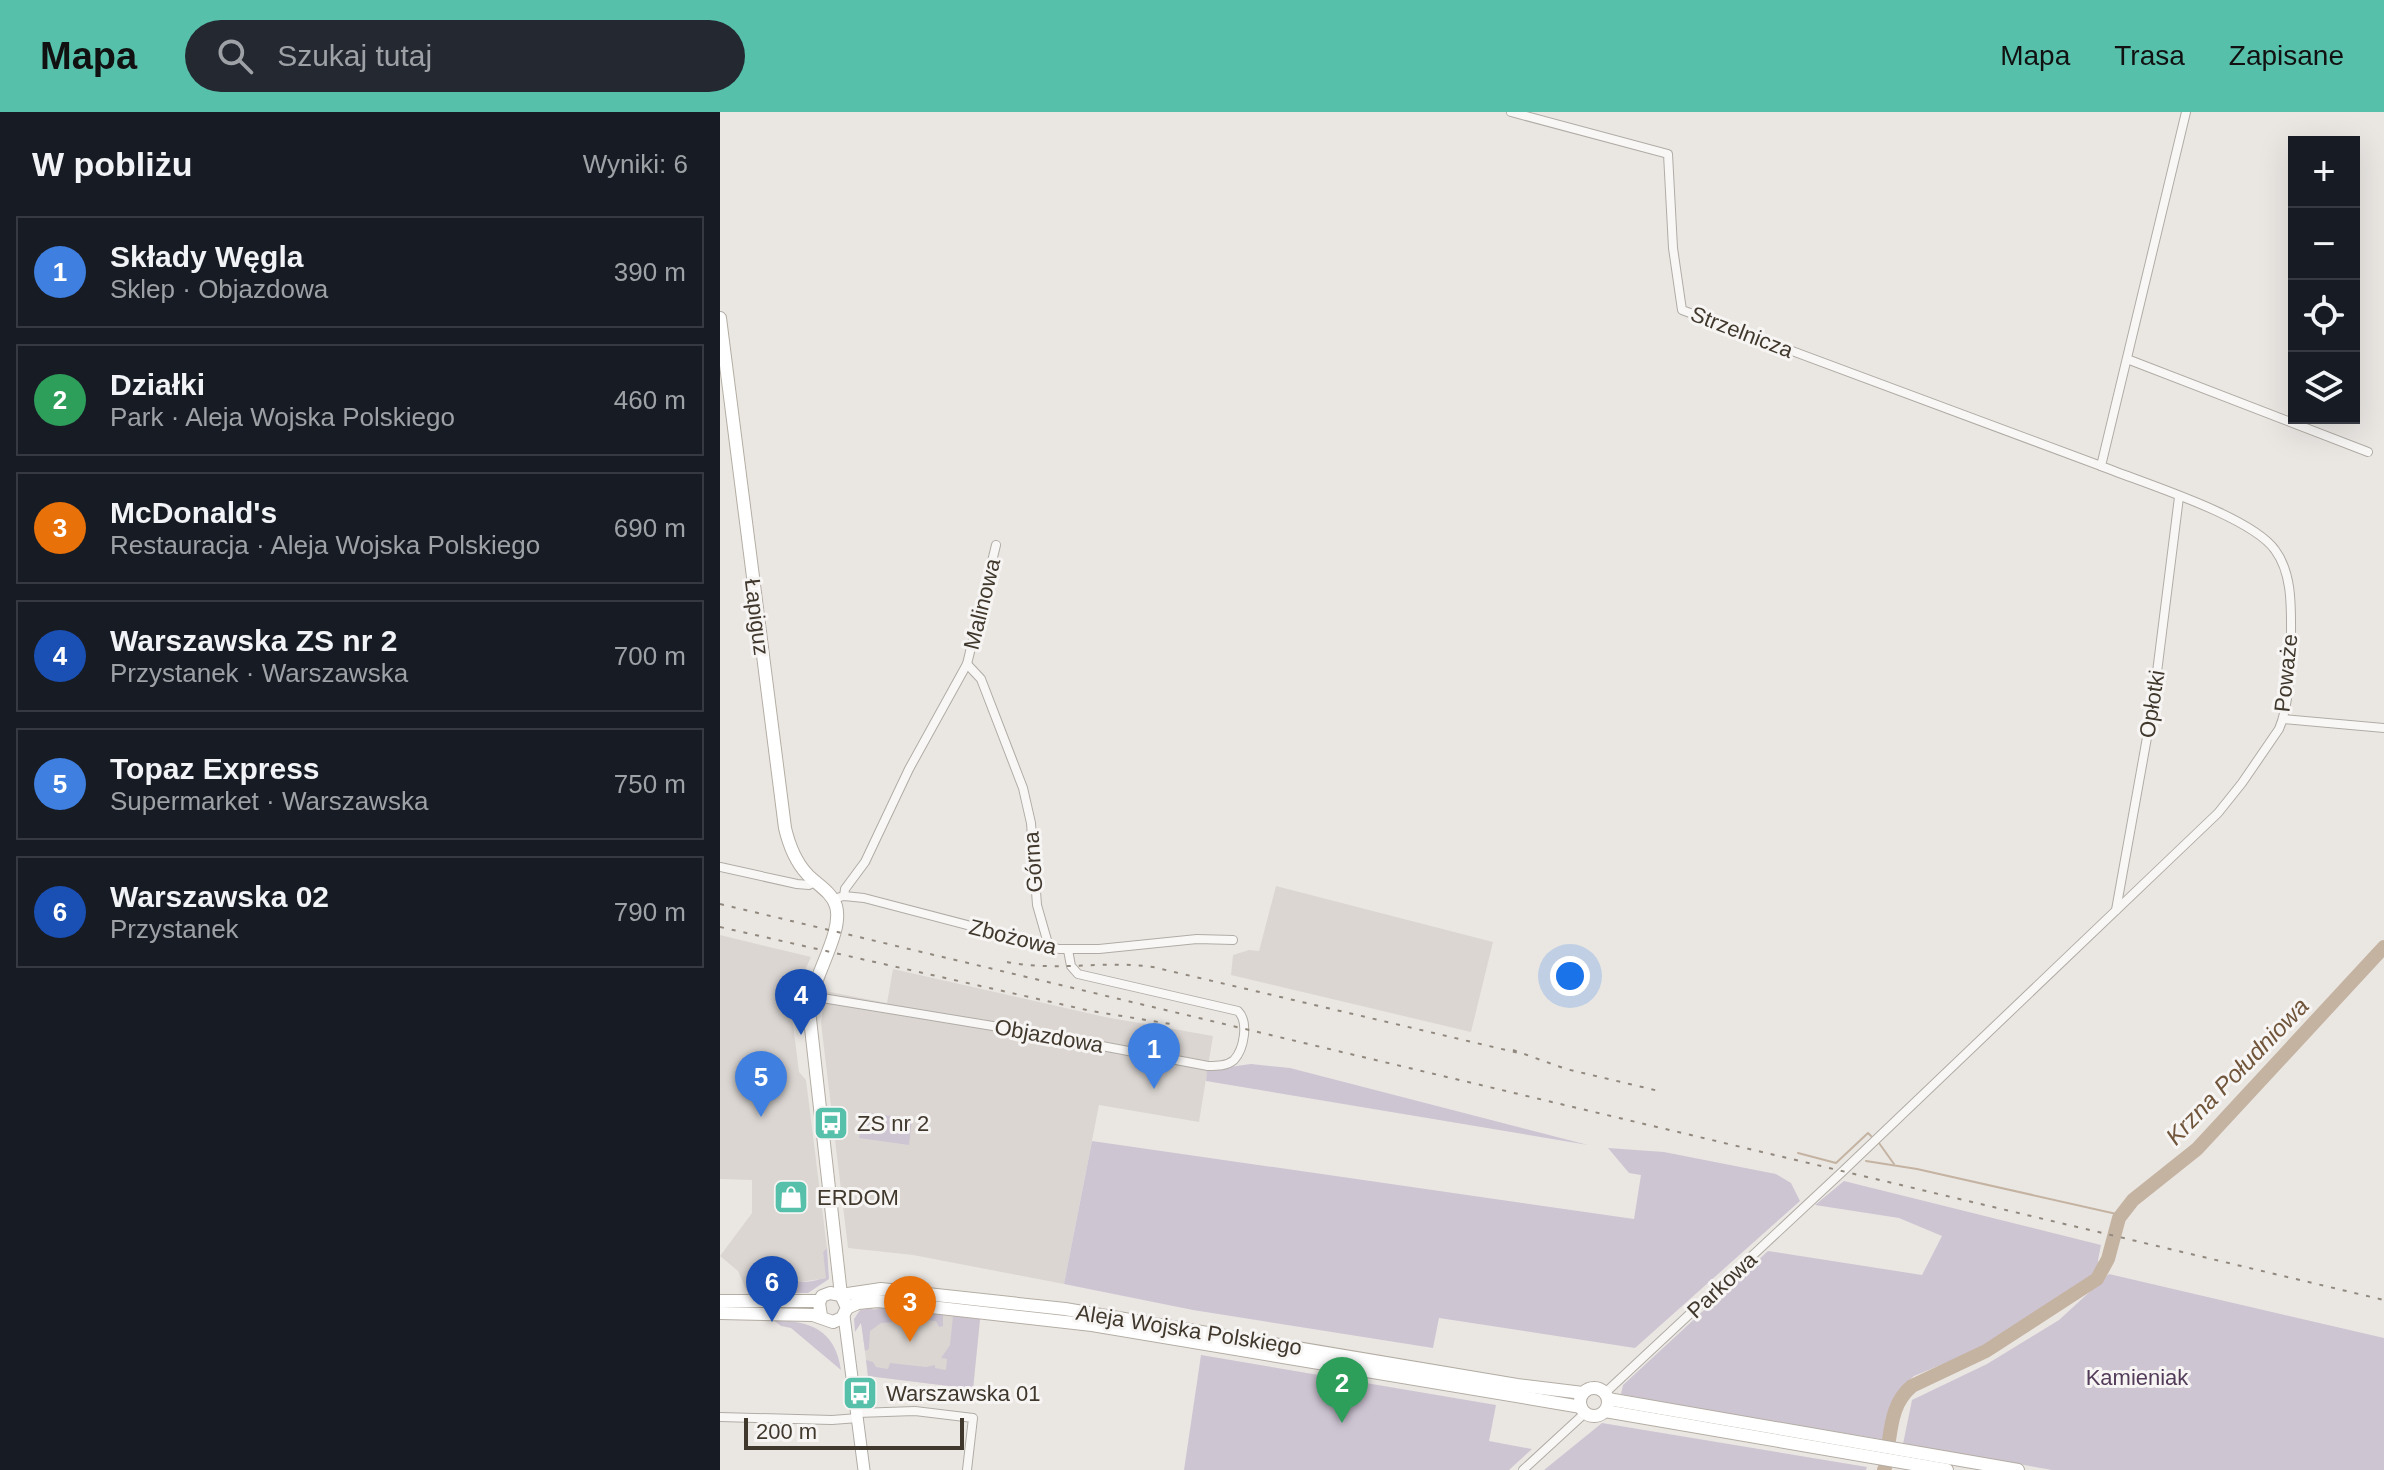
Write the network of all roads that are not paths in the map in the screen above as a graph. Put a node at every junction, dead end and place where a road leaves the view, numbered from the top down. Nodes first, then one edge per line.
1 (1511, 112) edge
2 (2186, 112) edge
3 (720, 318) edge
4 (2127, 359) junction
5 (2368, 452) dead end
6 (2101, 466) junction
7 (2179, 497) junction
8 (996, 545) dead end
9 (967, 664) junction
10 (2283, 719) junction
11 (2384, 728) edge
12 (720, 867) edge
13 (815, 882) junction
14 (838, 898) junction
15 (2116, 910) junction
16 (1233, 940) dead end
17 (1049, 947) junction
18 (1068, 950) junction
19 (810, 996) junction
20 (1838, 1176) joint
21 (830, 1296) junction
22 (723, 1305) edge
23 (836, 1316) junction
24 (1606, 1401) junction
25 (1583, 1404) junction
26 (858, 1416) junction
27 (720, 1417) edge
28 (864, 1470) edge
29 (967, 1470) edge
30 (1523, 1470) edge
31 (1947, 1470) edge
32 (2018, 1470) edge

1 - 6 street, Strzelnicza
2 - 4 street
3 - 13 main road, Łapiguz
4 - 5 street
4 - 6 street
6 - 7 street, Poważe
7 - 10 street, Poważe
7 - 15 street, Opłotki
8 - 9 street, Malinowa
9 - 14 street, Malinowa
9 - 17 street, Górna
10 - 11 street
10 - 15 street, Poważe
12 - 13 street
13 - 14 main road, Łapiguz
14 - 17 street, Zbożowa
14 - 19 main road
15 - 20 street, Poważe
16 - 18 street, Zbożowa
17 - 18 street, Zbożowa
18 - 19 street, Objazdowa
19 - 21 main road
20 - 24 street, Parkowa
21 - 22 main road, Aleja Wojska Polskiego
21 - 23 main road
21 - 23 main road
21 - 25 main road, Aleja Wojska Polskiego
22 - 23 main road, Aleja Wojska Polskiego
23 - 25 main road, Aleja Wojska Polskiego
23 - 26 main road
24 - 25 main road
24 - 25 main road
24 - 31 main road
24 - 32 main road
25 - 30 street
26 - 27 street
26 - 28 main road
26 - 29 street

